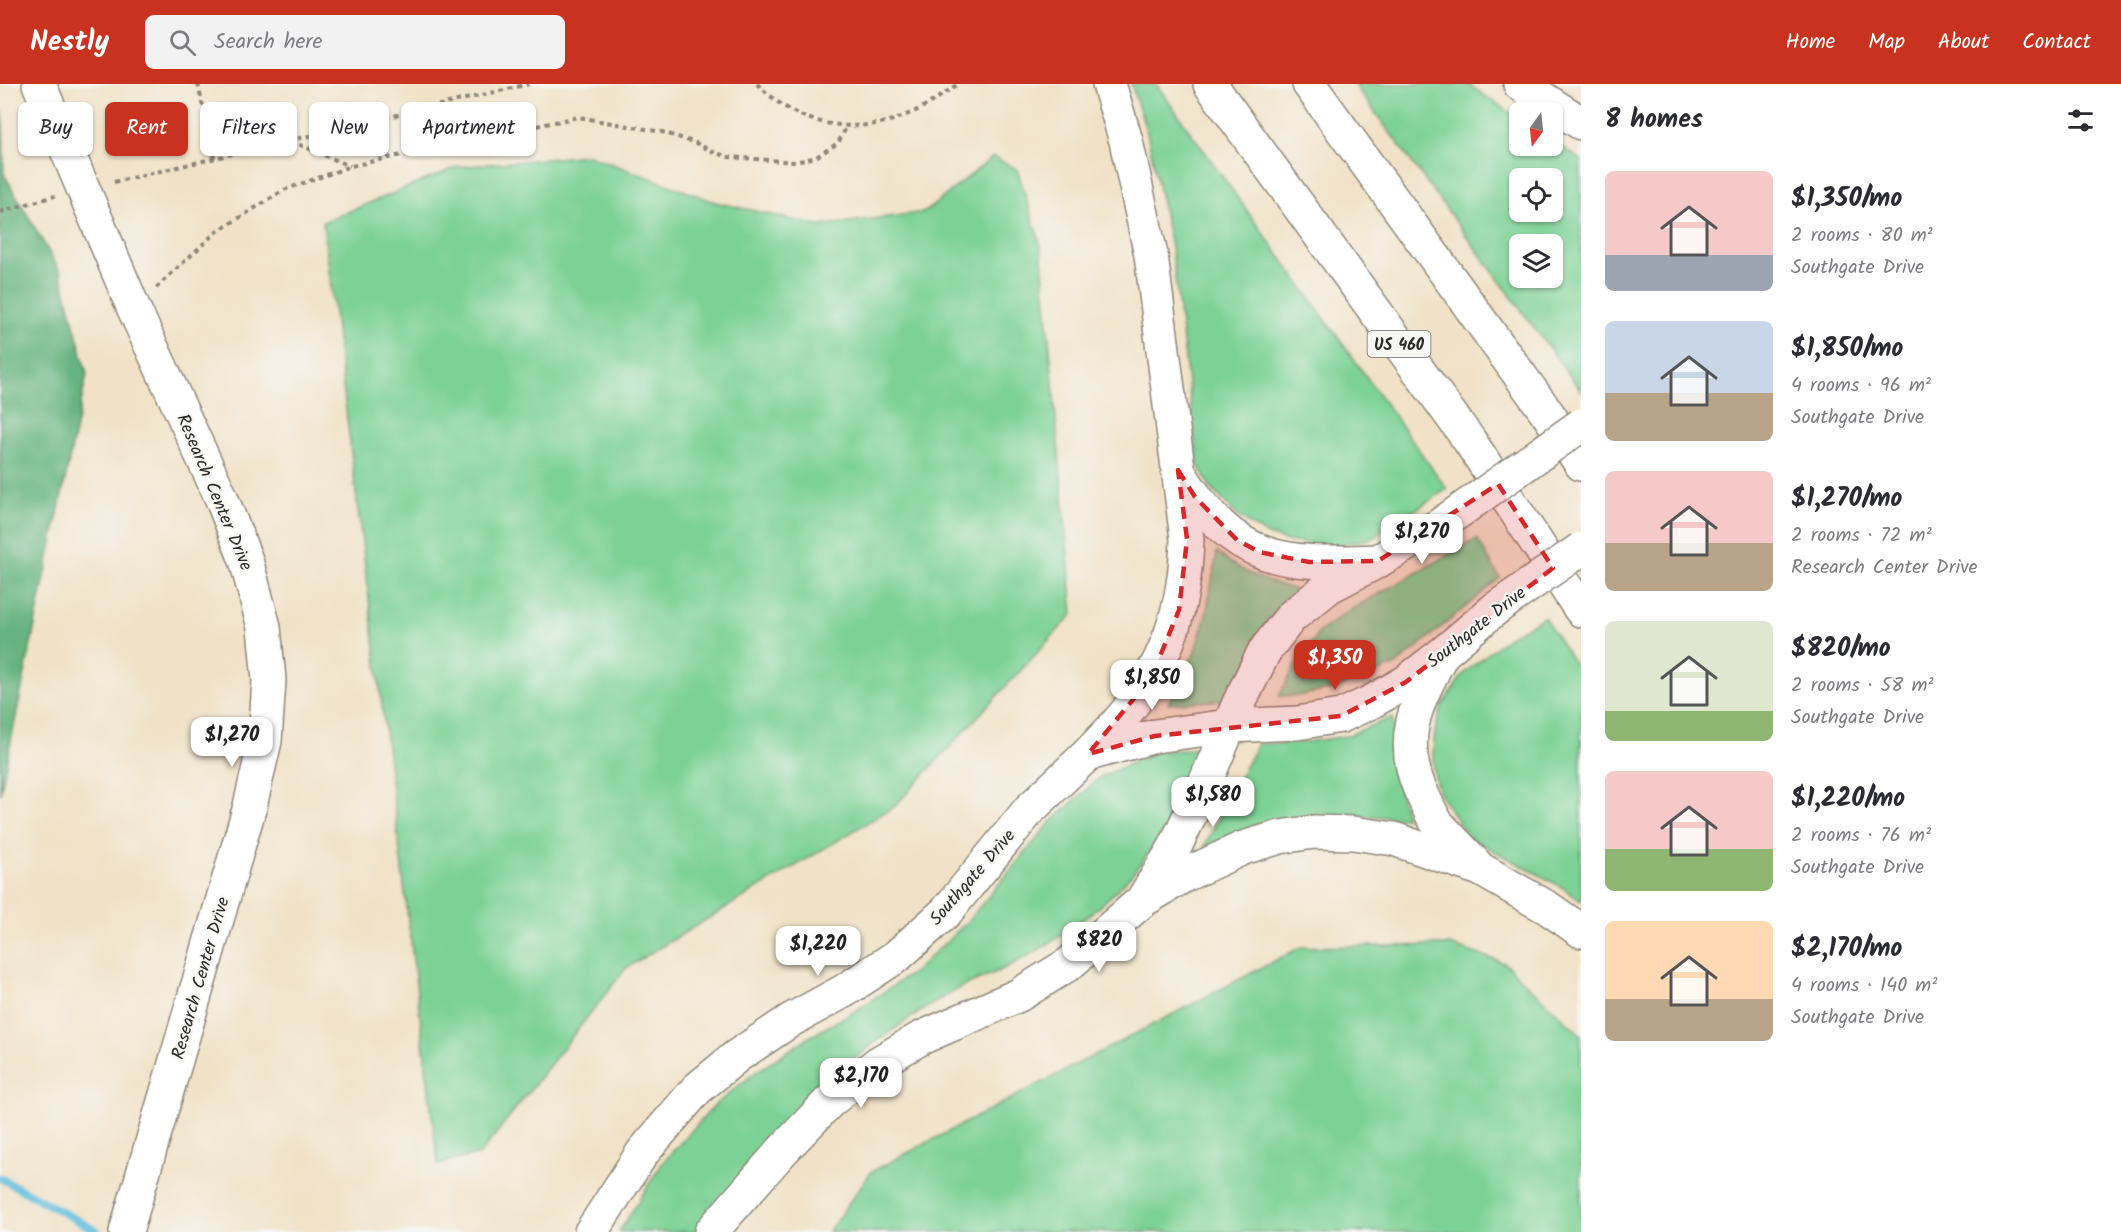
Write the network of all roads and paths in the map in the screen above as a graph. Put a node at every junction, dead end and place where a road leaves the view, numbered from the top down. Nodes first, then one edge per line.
1 (39, 84) edge
2 (198, 84) edge
3 (529, 84) edge
4 (757, 84) edge
5 (958, 84) edge
6 (1109, 84) edge
7 (1210, 84) edge
8 (1309, 84) edge
9 (1520, 84) edge
10 (1581, 123) edge
11 (848, 126) junction
12 (297, 138) edge
13 (297, 143) edge
14 (222, 156) edge
15 (214, 158) junction
16 (351, 166) junction
17 (114, 182) dead end
18 (56, 196) dead end
19 (0, 212) edge
20 (134, 309) junction
21 (1581, 425) edge
22 (1581, 464) edge
23 (1178, 470) junction
24 (1581, 549) edge
25 (1378, 561) junction
26 (1581, 610) edge
27 (1442, 654) junction
28 (1228, 726) junction
29 (1088, 754) junction
30 (1480, 869) junction
31 (1142, 901) junction
32 (1581, 931) edge
33 (126, 1232) edge
34 (591, 1232) edge
35 (711, 1232) edge

1 - 20 main road, Research Center Drive
2 - 15 path
3 - 12 path
4 - 11 path
5 - 11 path
6 - 23 main road
7 - 26 main road, US 460
8 - 22 main road
9 - 10 main road
11 - 16 path
13 - 16 path
14 - 15 path
15 - 17 path
16 - 20 path
18 - 19 path
20 - 33 main road, Research Center Drive
21 - 25 main road, bridge
23 - 25 main road
23 - 29 main road
24 - 27 main road, Southgate Drive, bridge
25 - 28 main road
27 - 28 main road, Southgate Drive
27 - 30 main road
28 - 29 main road, Southgate Drive
28 - 31 main road
29 - 34 main road, Southgate Drive
30 - 31 main road
30 - 32 main road
31 - 35 main road

